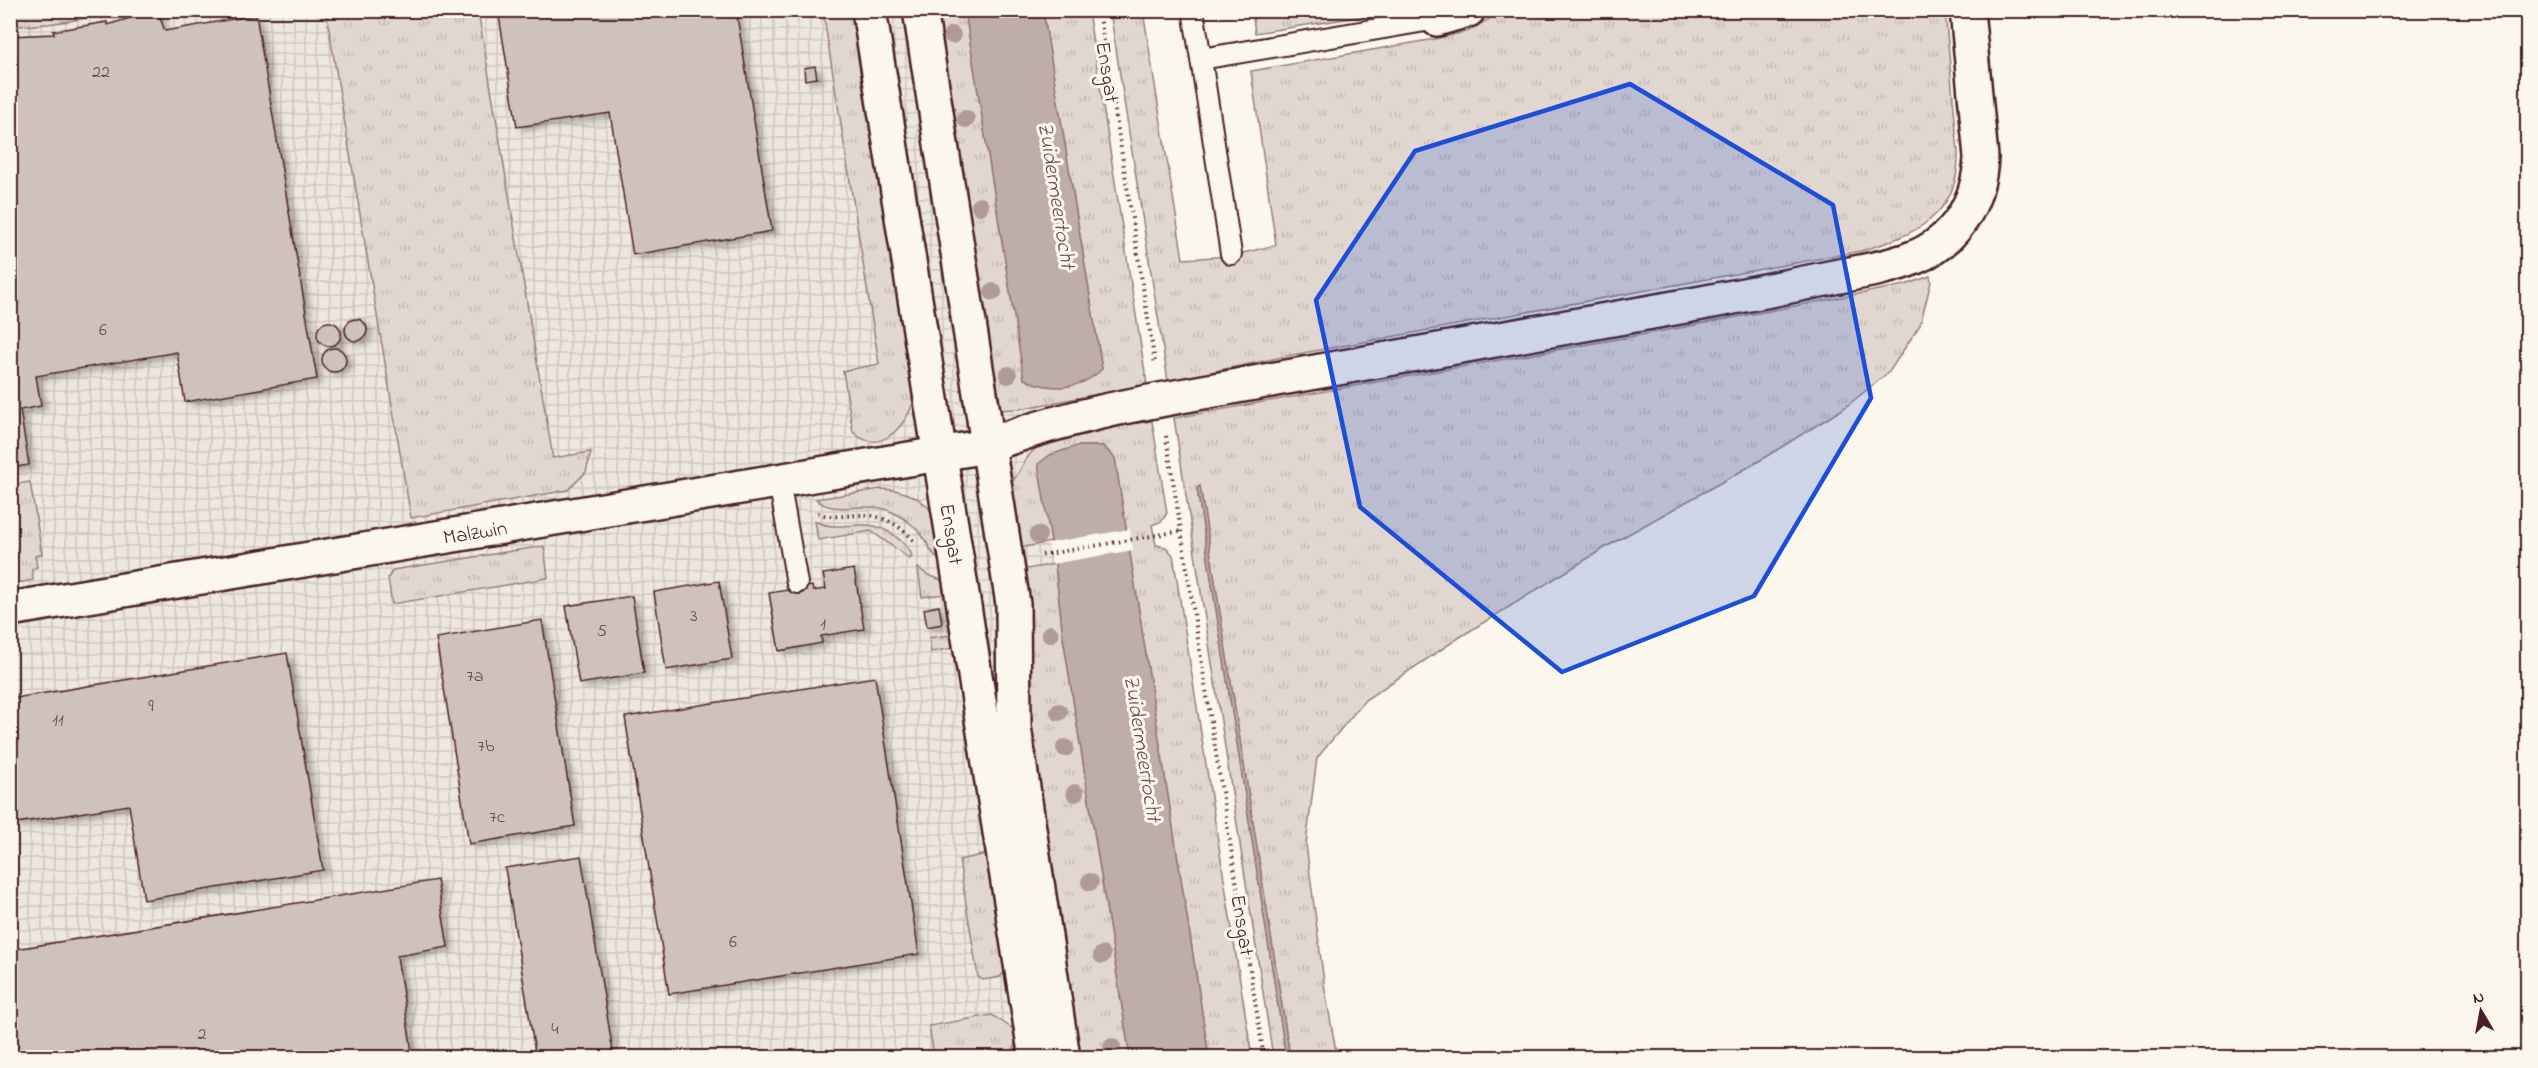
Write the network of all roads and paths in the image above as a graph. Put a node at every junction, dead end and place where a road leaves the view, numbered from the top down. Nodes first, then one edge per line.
1 (869, 10) edge
2 (920, 10) edge
3 (1099, 10) edge
4 (1193, 10) edge
5 (1967, 10) edge
6 (1452, 15) edge
7 (1201, 60) junction
8 (1231, 254) dead end
9 (1160, 400) junction
10 (987, 446) junction
11 (940, 454) junction
12 (786, 480) junction
13 (1180, 531) junction
14 (1021, 560) junction
15 (958, 571) junction
16 (797, 583) dead end
17 (10, 609) edge
18 (1036, 1058) edge
19 (1063, 1058) edge
20 (1264, 1058) edge

1 - 11 street, Ensgat
2 - 10 street
3 - 9 path, Ensgat
4 - 7 lane
5 - 9 street, Malzwin
6 - 7 lane
7 - 8 lane
9 - 10 street, Malzwin
9 - 13 path, Ensgat
10 - 11 street, Malzwin
10 - 14 street
11 - 12 street, Malzwin
11 - 15 street, Ensgat
12 - 15 path
12 - 16 lane
12 - 17 street, Malzwin
13 - 14 path
13 - 20 path, Ensgat
14 - 19 street
15 - 18 street, Ensgat

